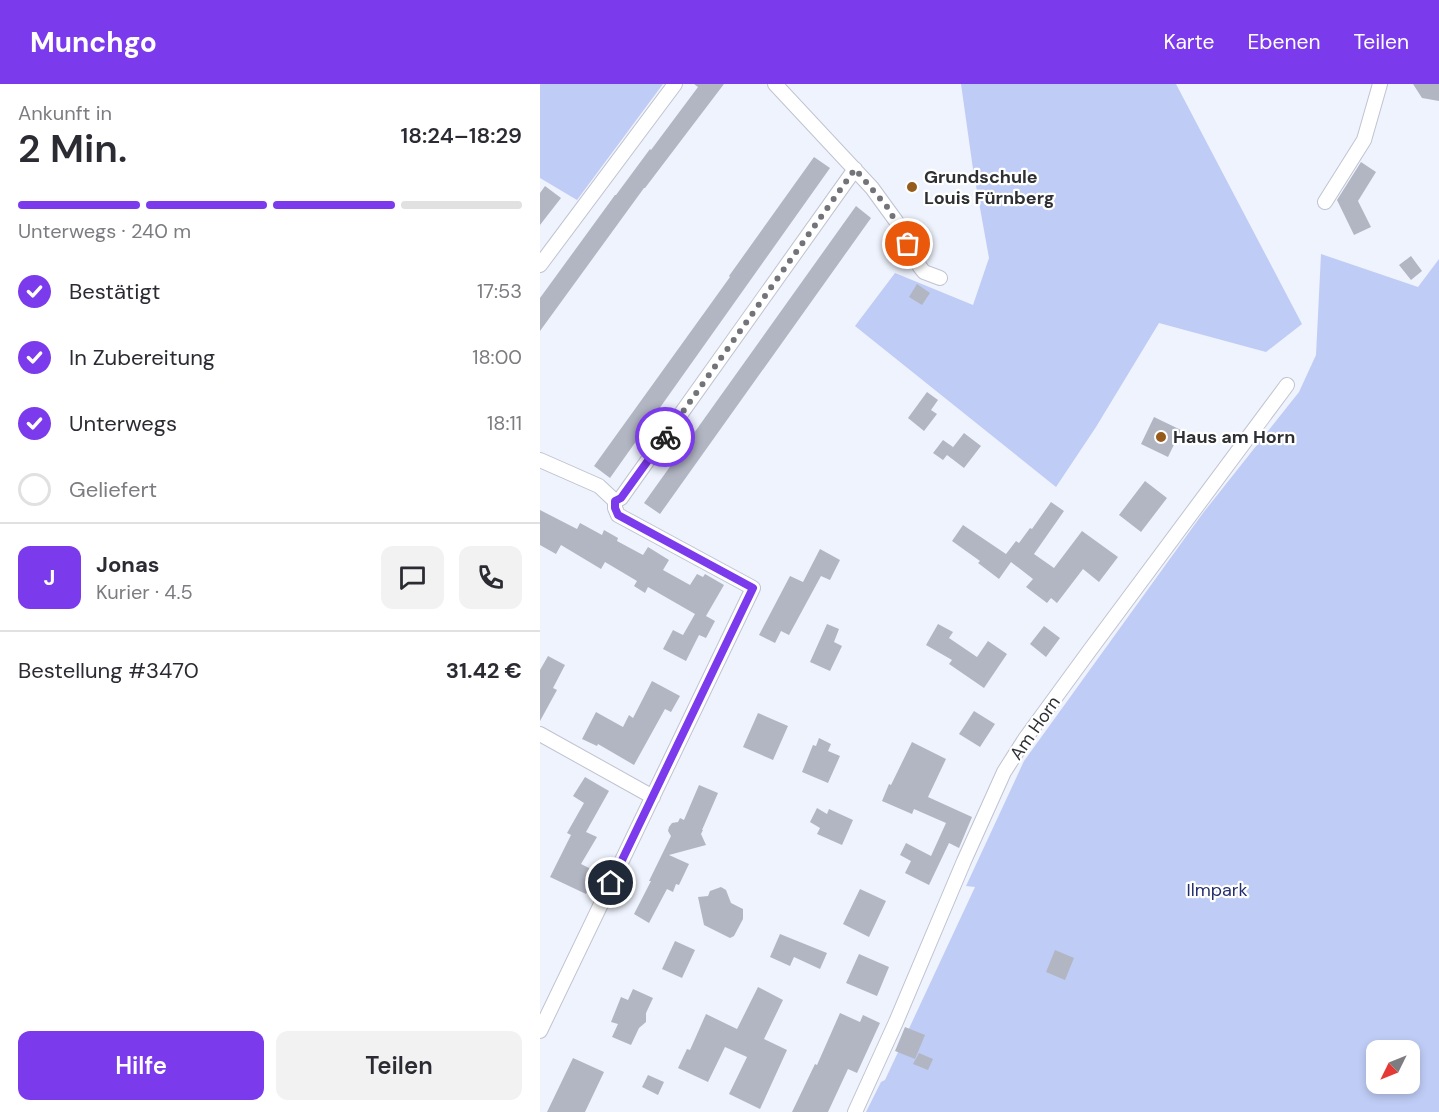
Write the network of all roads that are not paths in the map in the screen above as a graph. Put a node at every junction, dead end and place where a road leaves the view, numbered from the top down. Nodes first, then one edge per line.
1 (675, 84) edge
2 (775, 84) edge
3 (1380, 84) edge
4 (855, 169) junction
5 (1325, 202) dead end
6 (540, 265) edge
7 (940, 278) dead end
8 (1287, 385) dead end
9 (540, 460) edge
10 (615, 501) junction
11 (540, 734) edge
12 (653, 797) junction
13 (544, 1010) edge
14 (540, 1031) edge
15 (855, 1112) edge

1 - 6 street
2 - 4 street
3 - 5 street
4 - 7 street
4 - 10 street
8 - 15 street, Am Horn
9 - 10 street
10 - 12 street
11 - 12 street
12 - 13 street
13 - 14 street

